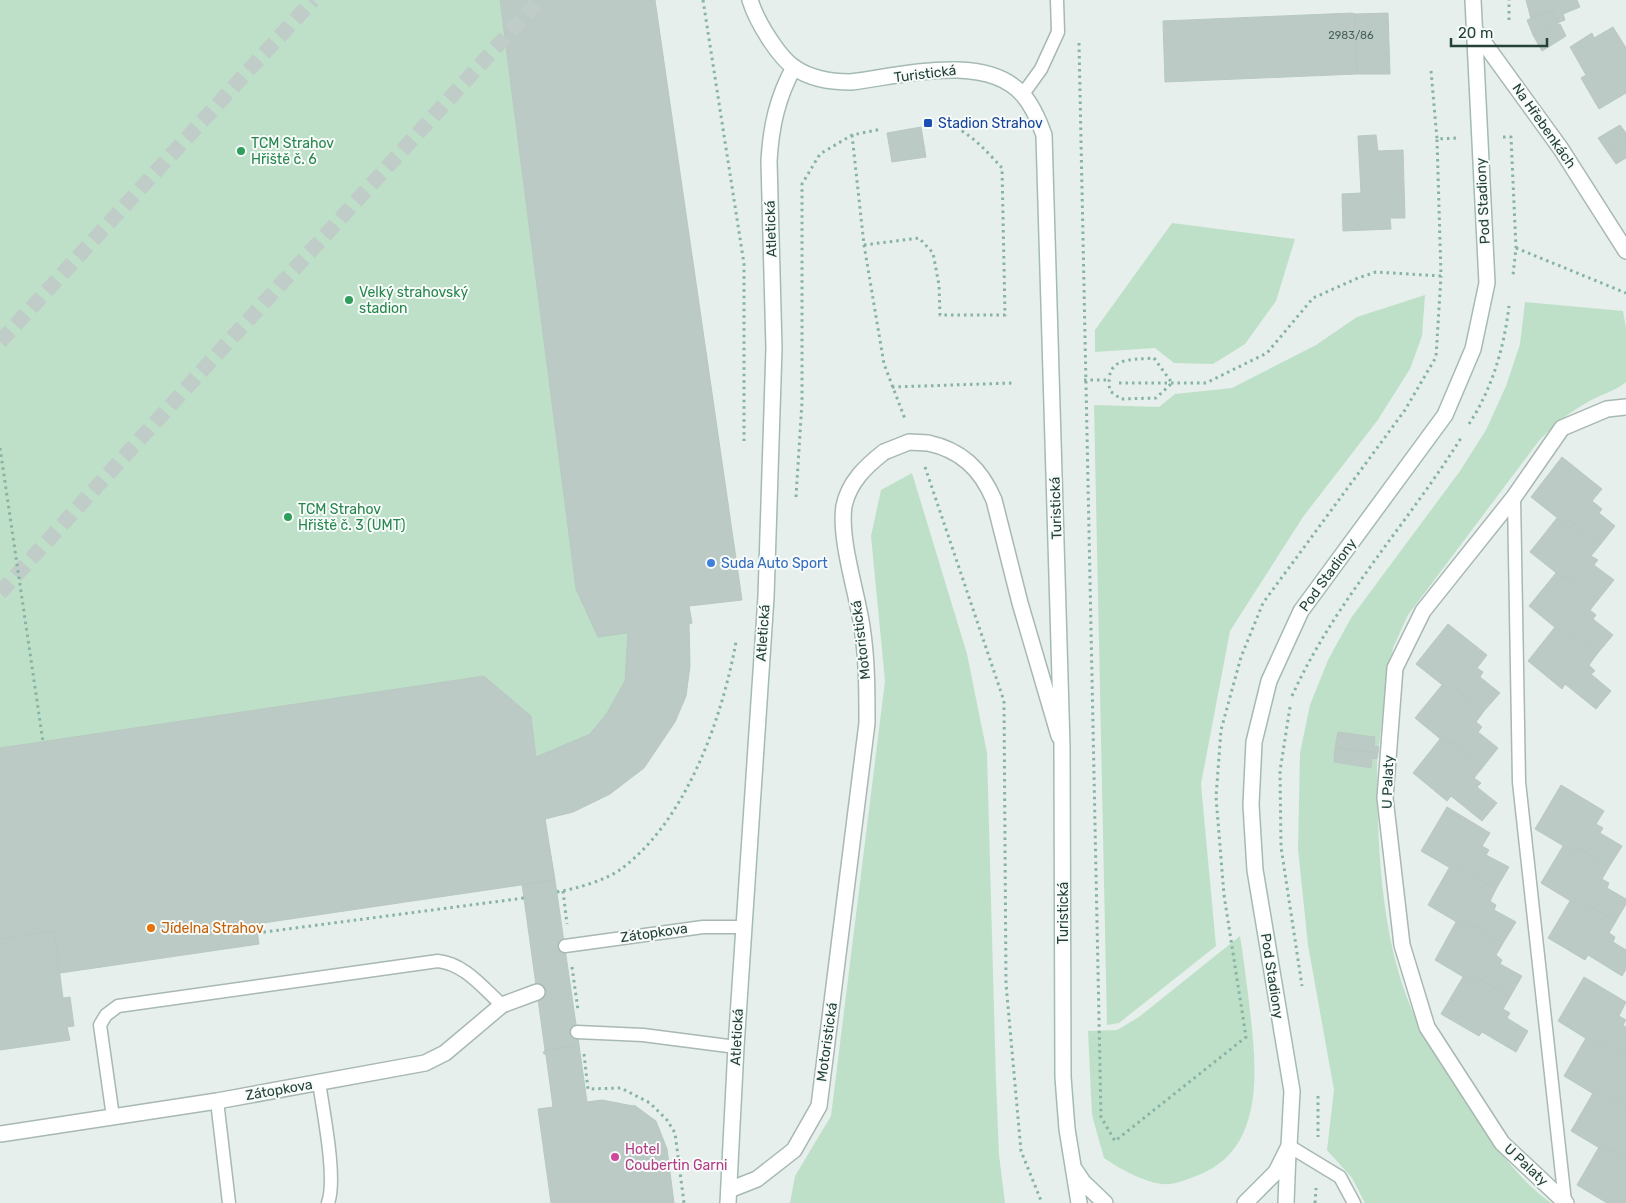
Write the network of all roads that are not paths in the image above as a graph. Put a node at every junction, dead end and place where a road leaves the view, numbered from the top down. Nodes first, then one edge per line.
1 (1057, 0) edge
2 (1473, 0) edge
3 (751, 1) edge
4 (1474, 29) junction
5 (794, 68) junction
6 (1023, 94) junction
7 (1626, 251) edge
8 (1626, 407) edge
9 (1514, 497) junction
10 (1062, 746) junction
11 (744, 927) junction
12 (564, 946) dead end
13 (537, 992) dead end
14 (502, 1005) junction
15 (577, 1032) dead end
16 (736, 1047) junction
17 (319, 1082) junction
18 (217, 1101) junction
19 (113, 1117) junction
20 (0, 1134) edge
21 (1289, 1146) junction
22 (1072, 1167) junction
23 (729, 1196) edge
24 (229, 1203) edge
25 (328, 1203) edge
26 (1079, 1203) edge
27 (1105, 1203) edge
28 (1245, 1203) edge
29 (1286, 1203) edge
30 (1354, 1203) edge
31 (1566, 1203) edge

1 - 6 lane
2 - 4 street
3 - 5 street
4 - 7 street, Na Hřebenkách
4 - 21 street, Pod Stadiony
5 - 6 street, Turistická
5 - 11 street, Atletická
6 - 10 street, Turistická
8 - 9 street, U Palaty
9 - 31 lane
9 - 31 street, U Palaty
10 - 22 street, Turistická
10 - 23 street, Motoristická, bridge
11 - 12 lane, Zátopkova
11 - 16 street, Atletická
13 - 14 street, Zátopkova
14 - 17 street, Zátopkova
14 - 19 lane
15 - 16 lane
16 - 23 street, Atletická
17 - 18 street, Zátopkova
17 - 25 lane
18 - 19 street, Zátopkova
18 - 24 lane
19 - 20 street, Zátopkova
21 - 28 street, Pod Stadiony
21 - 29 street, Pod Stadiony
21 - 30 lane
22 - 26 street
22 - 27 street

